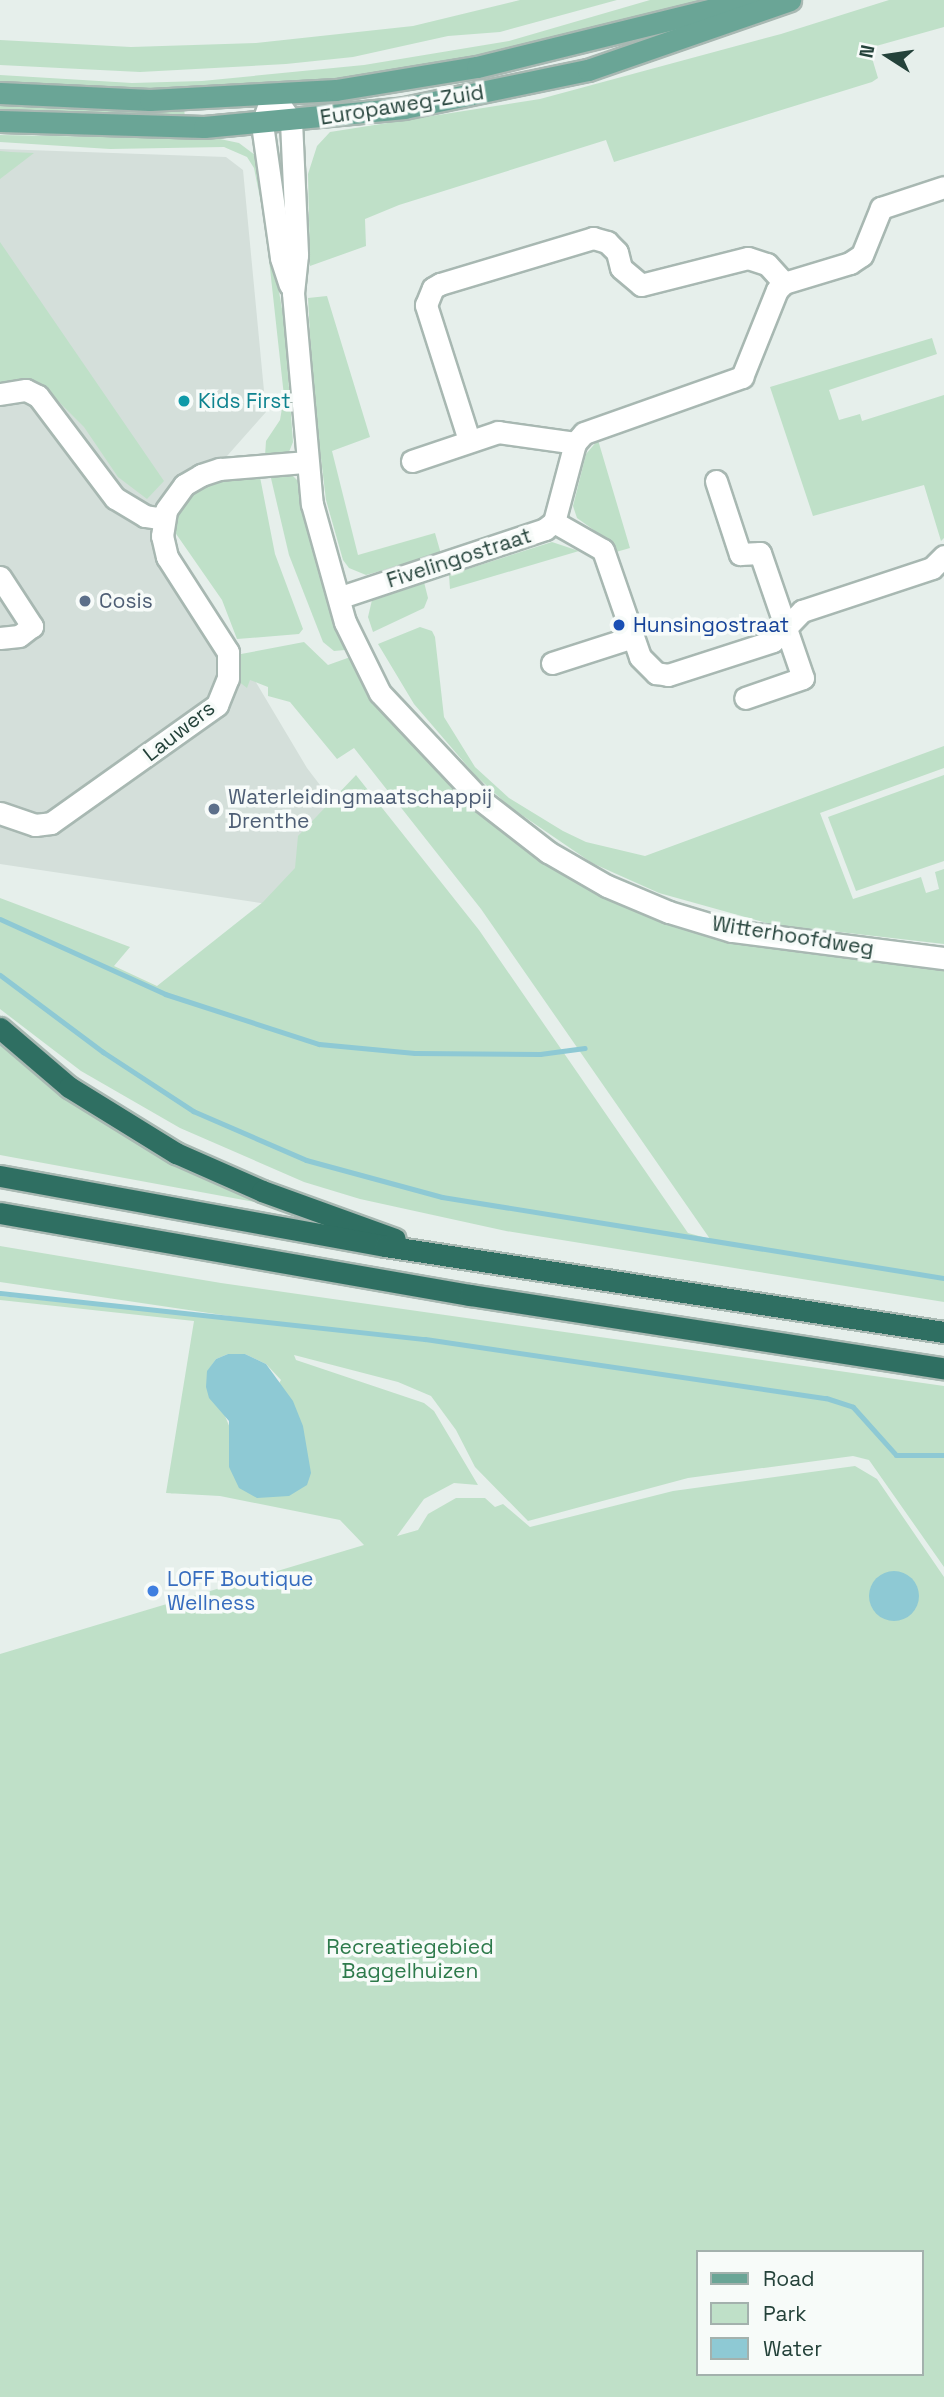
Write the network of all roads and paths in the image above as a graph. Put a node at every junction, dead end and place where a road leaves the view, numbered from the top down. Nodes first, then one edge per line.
1 (750, 0) edge
2 (790, 0) edge
3 (0, 93) edge
4 (273, 95) junction
5 (0, 121) edge
6 (290, 121) junction
7 (262, 124) junction
8 (944, 187) edge
9 (784, 283) junction
10 (293, 293) junction
11 (0, 394) edge
12 (469, 440) junction
13 (575, 443) junction
14 (412, 461) dead end
15 (306, 463) junction
16 (716, 481) dead end
17 (164, 519) junction
18 (554, 522) junction
19 (943, 560) edge
20 (0, 577) edge
21 (341, 597) junction
22 (786, 625) junction
23 (633, 637) junction
24 (0, 638) edge
25 (552, 663) dead end
26 (745, 698) dead end
27 (0, 813) edge
28 (944, 958) edge
29 (0, 1028) edge
30 (0, 1176) edge
31 (0, 1213) edge
32 (430, 1253) junction
33 (944, 1332) edge
34 (944, 1368) edge

1 - 4 main road, Europaweg-Zuid
2 - 6 main road, Europaweg-Zuid
3 - 4 main road, Europaweg-Zuid
4 - 6 street
4 - 7 street, Witterhoofdweg
5 - 7 main road, Europaweg-Zuid
6 - 7 main road, Europaweg-Zuid
6 - 10 street, Witterhoofdweg
7 - 10 street, Witterhoofdweg
8 - 9 street
9 - 12 street
9 - 13 street
10 - 15 street, Witterhoofdweg
11 - 17 street
12 - 13 street
12 - 14 street
13 - 18 street, Fivelingostraat
15 - 17 street
15 - 21 street, Witterhoofdweg
16 - 22 street
17 - 27 street, Lauwers
18 - 21 street, Fivelingostraat
18 - 23 street
19 - 22 street
20 - 24 street
21 - 28 street, Witterhoofdweg
22 - 23 street
22 - 26 street
23 - 25 street
29 - 32 highway
30 - 32 highway
31 - 34 highway
32 - 33 highway

